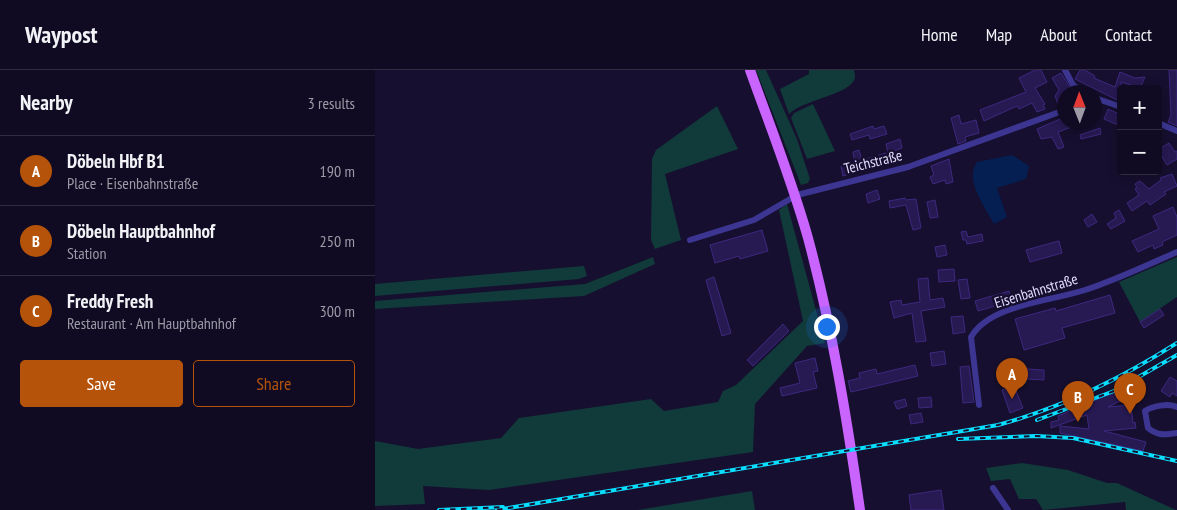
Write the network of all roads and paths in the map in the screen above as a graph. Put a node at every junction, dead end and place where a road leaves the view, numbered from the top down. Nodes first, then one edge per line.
1 (750, 70) edge
2 (1065, 70) edge
3 (1073, 85) edge
4 (1102, 100) edge
5 (1117, 106) edge
6 (1057, 113) edge
7 (1162, 125) edge
8 (1177, 131) edge
9 (690, 240) dead end
10 (1177, 252) edge
11 (979, 405) dead end
12 (1177, 407) edge
13 (1177, 433) edge
14 (993, 488) dead end
15 (859, 508) edge
16 (1008, 510) edge

1 - 15 main road
2 - 3 street
4 - 5 street
6 - 9 street, Teichstraße
7 - 8 street
10 - 11 street, Eisenbahnstraße
12 - 13 street
14 - 16 street

